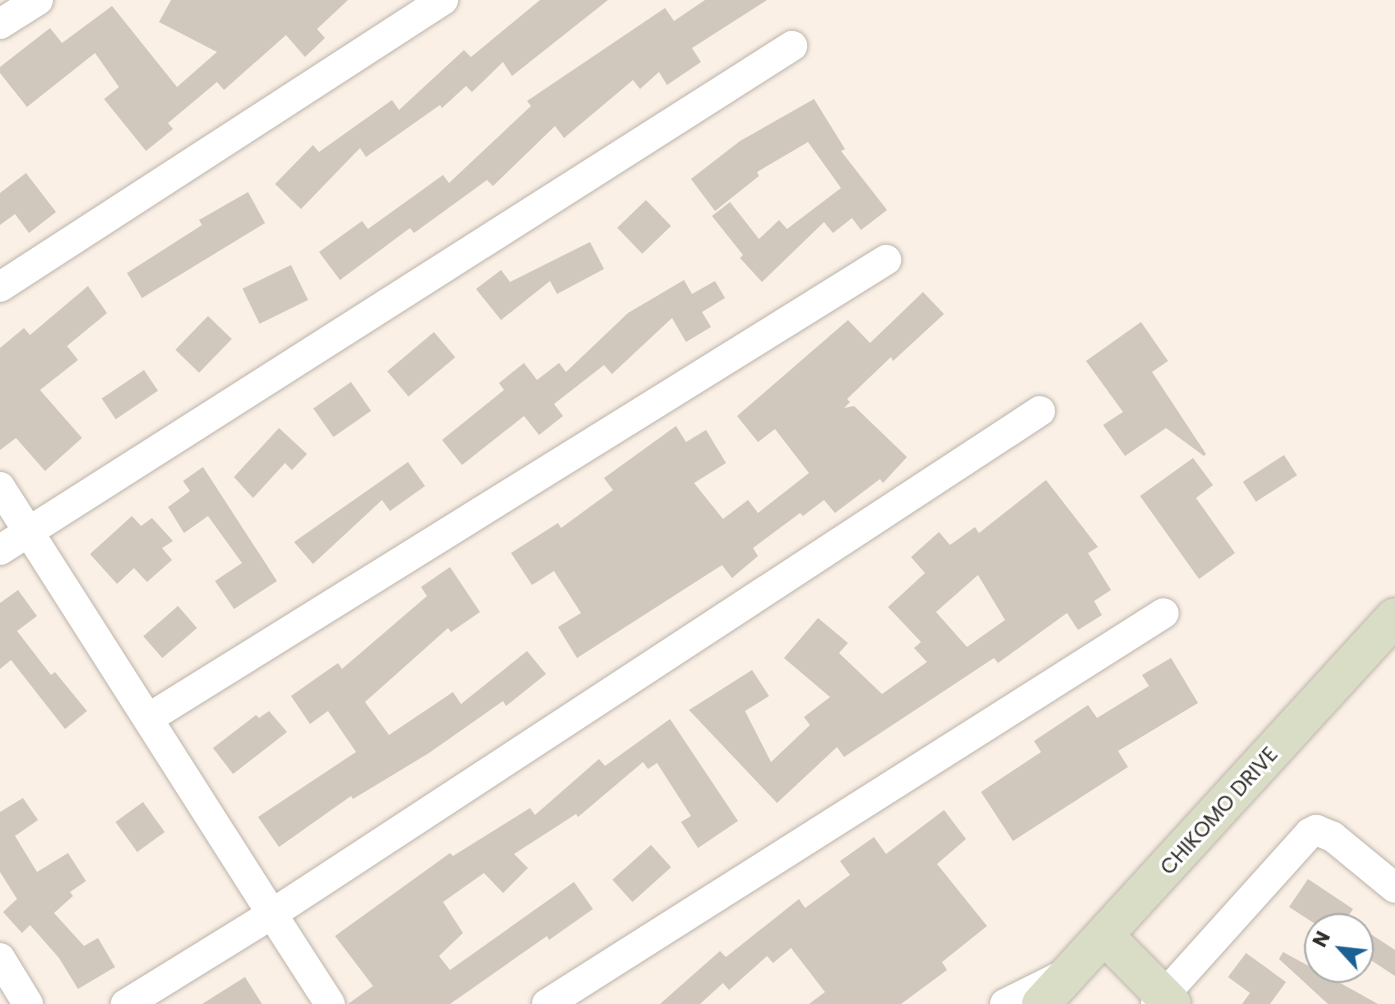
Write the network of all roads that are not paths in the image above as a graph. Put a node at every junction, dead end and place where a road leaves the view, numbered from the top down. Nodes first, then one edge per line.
1 (38, 0) edge
2 (443, 0) edge
3 (0, 24) edge
4 (792, 46) dead end
5 (886, 260) dead end
6 (0, 287) edge
7 (1040, 411) dead end
8 (0, 487) edge
9 (28, 532) junction
10 (0, 550) edge
11 (1164, 613) dead end
12 (1395, 617) edge
13 (149, 718) junction
14 (1395, 888) edge
15 (272, 914) junction
16 (1105, 936) junction
17 (0, 958) edge
18 (1072, 970) junction
19 (1163, 1001) edge
20 (28, 1004) edge
21 (126, 1004) edge
22 (330, 1004) edge
23 (547, 1004) edge
24 (1005, 1004) edge
25 (1041, 1004) edge

1 - 3 street
2 - 6 street
4 - 9 street
5 - 13 street
7 - 15 street
8 - 9 street
9 - 10 street
9 - 13 street
11 - 23 street
12 - 16 street, CHIKOMO DRIVE
13 - 15 street
14 - 19 street
15 - 21 street
15 - 22 street
16 - 18 street, CHIKOMO DRIVE
16 - 19 street
17 - 20 street
18 - 24 street
18 - 25 street, CHIKOMO DRIVE

